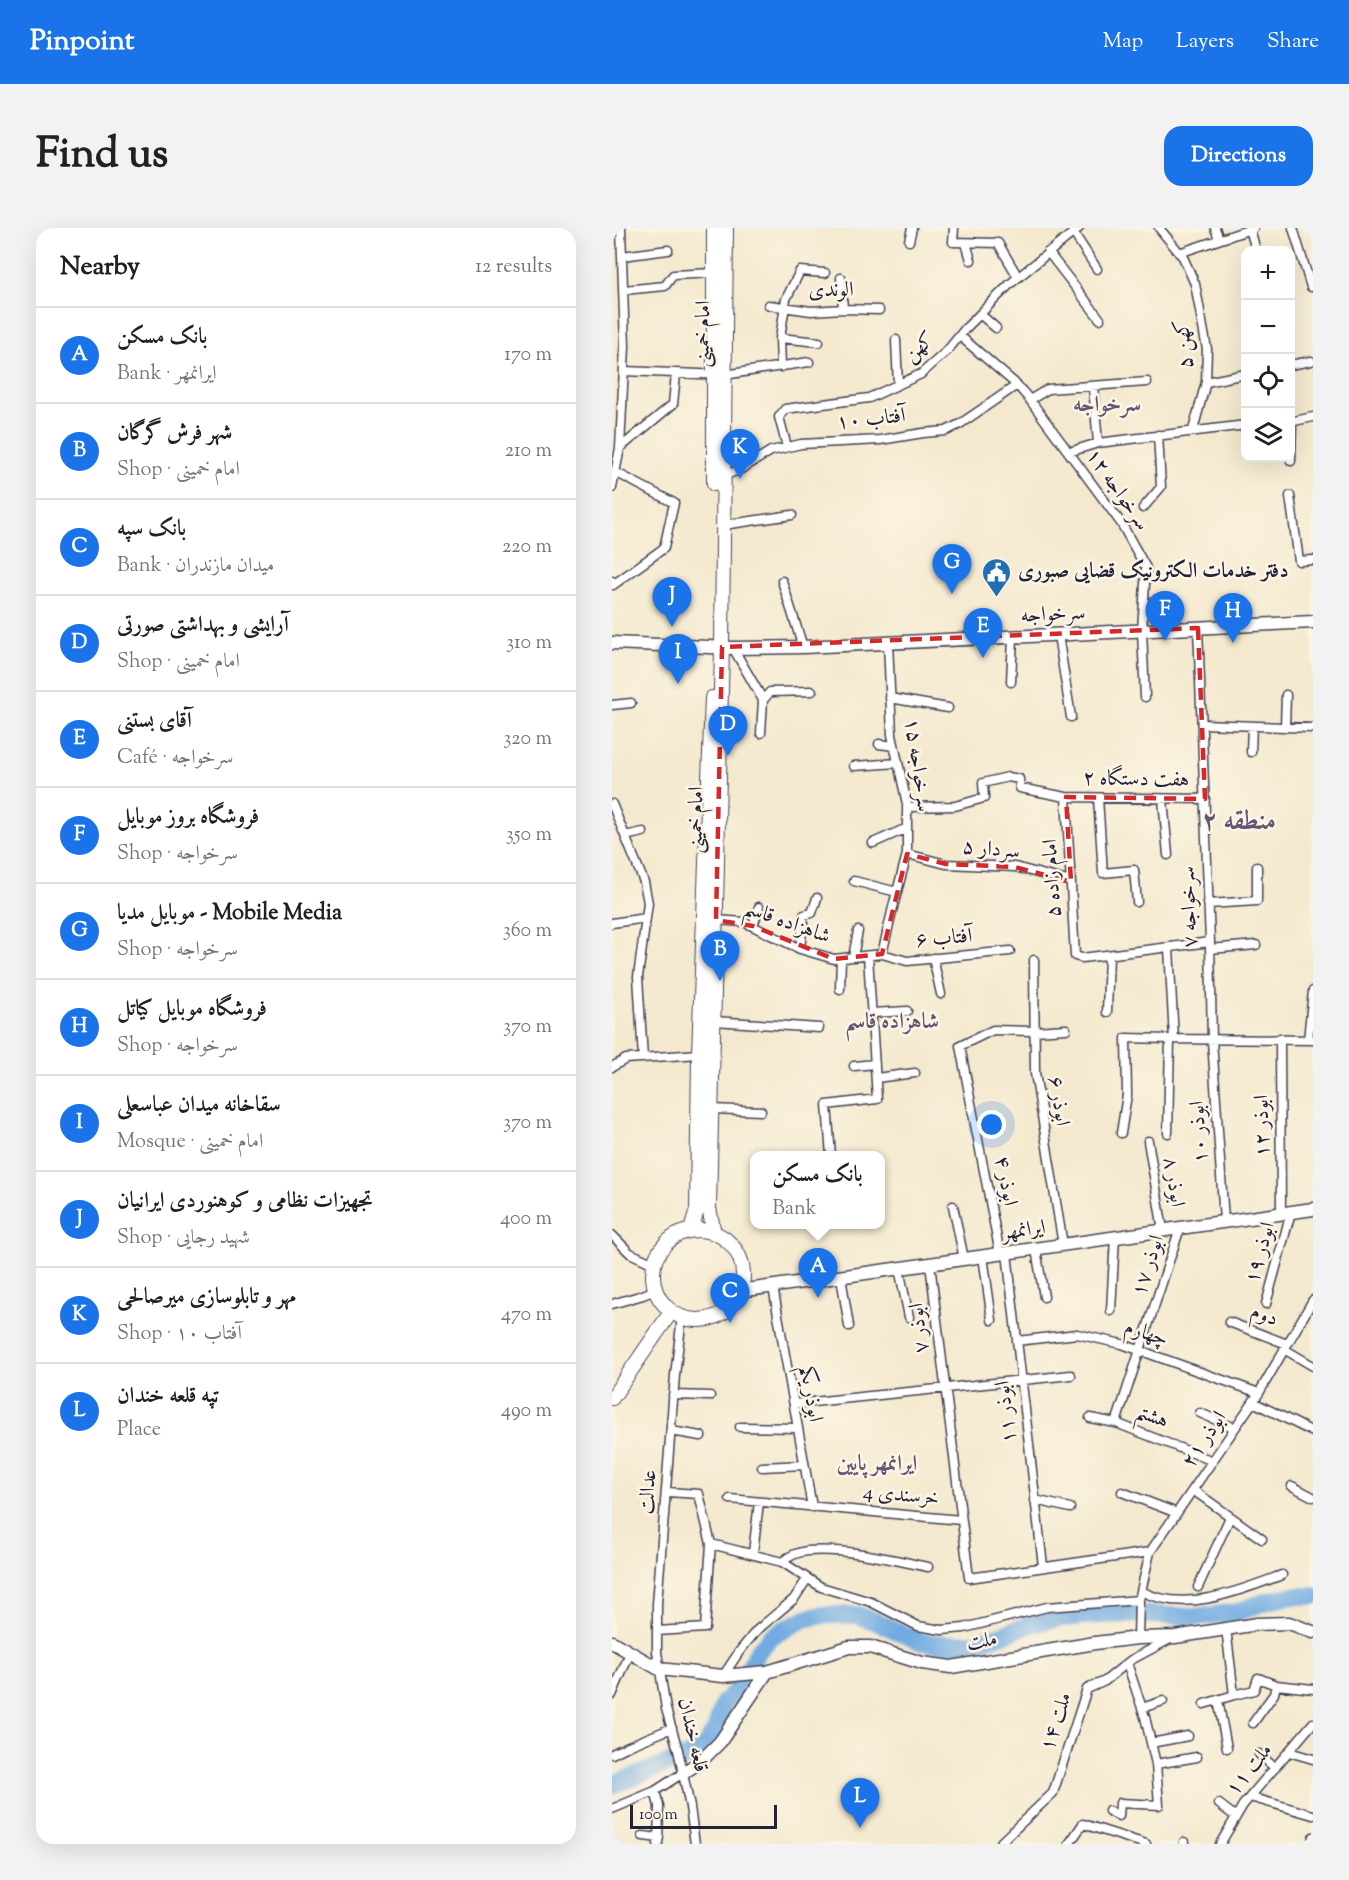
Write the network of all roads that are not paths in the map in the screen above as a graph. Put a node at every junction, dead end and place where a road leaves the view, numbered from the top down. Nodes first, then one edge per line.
1 (621, 228) edge
2 (714, 228) edge
3 (726, 228) edge
4 (912, 228) edge
5 (954, 228) edge
6 (1159, 228) edge
7 (1215, 228) edge
8 (1293, 228) edge
9 (1252, 229) edge
10 (1076, 230) edge
11 (1219, 239) junction
12 (909, 241) dead end
13 (966, 243) junction
14 (1255, 246) edge
15 (668, 250) dead end
16 (1048, 252) junction
17 (1179, 253) junction
18 (622, 256) junction
19 (971, 260) dead end
20 (1097, 269) dead end
21 (714, 273) junction
22 (825, 273) dead end
23 (1018, 277) junction
24 (841, 278) dead end
25 (1311, 287) dead end
26 (624, 290) junction
27 (769, 305) dead end
28 (785, 308) junction
29 (843, 309) junction
30 (879, 310) dead end
31 (980, 314) junction
32 (1100, 319) dead end
33 (996, 328) dead end
34 (960, 336) junction
35 (780, 338) junction
36 (896, 340) dead end
37 (819, 342) dead end
38 (1311, 361) dead end
39 (809, 362) dead end
40 (1295, 364) edge
41 (781, 367) junction
42 (624, 371) junction
43 (676, 374) junction
44 (1241, 375) edge
45 (718, 376) junction
46 (1147, 382) dead end
47 (1206, 382) junction
48 (898, 385) junction
49 (1017, 385) junction
50 (1093, 386) junction
51 (1030, 400) junction
52 (1313, 417) edge
53 (1295, 421) edge
54 (1241, 425) edge
55 (1193, 430) junction
56 (1158, 435) junction
57 (1098, 443) junction
58 (787, 447) junction
59 (621, 448) junction
60 (1069, 452) junction
61 (614, 474) edge
62 (719, 478) junction
63 (612, 488) edge
64 (1290, 496) dead end
65 (1143, 508) dead end
66 (792, 515) dead end
67 (723, 525) junction
68 (1313, 560) edge
69 (782, 581) dead end
70 (612, 583) edge
71 (1313, 622) edge
72 (1198, 628) junction
73 (1142, 631) junction
74 (1058, 634) junction
75 (1013, 637) junction
76 (612, 642) edge
77 (888, 642) junction
78 (723, 647) junction
79 (803, 647) junction
80 (1011, 682) dead end
81 (812, 691) dead end
82 (1286, 695) dead end
83 (1145, 697) dead end
84 (890, 698) junction
85 (763, 700) junction
86 (631, 703) dead end
87 (612, 705) edge
88 (948, 708) dead end
89 (1071, 717) dead end
90 (1202, 724) junction
91 (1252, 726) junction
92 (1285, 727) junction
93 (1313, 728) edge
94 (761, 733) dead end
95 (879, 744) dead end
96 (894, 746) junction
97 (1251, 752) dead end
98 (898, 763) junction
99 (854, 766) dead end
100 (1066, 797) junction
101 (1098, 798) junction
102 (1163, 799) junction
103 (1205, 799) junction
104 (612, 804) edge
105 (907, 807) junction
106 (907, 828) junction
107 (643, 832) dead end
108 (625, 836) junction
109 (873, 843) dead end
110 (907, 854) junction
111 (1168, 855) dead end
112 (1257, 867) dead end
113 (854, 881) dead end
114 (1071, 882) junction
115 (897, 892) junction
116 (817, 898) dead end
117 (1137, 902) dead end
118 (1208, 904) junction
119 (759, 907) dead end
120 (646, 918) junction
121 (716, 920) junction
122 (612, 923) edge
123 (753, 926) junction
124 (858, 931) dead end
125 (1256, 945) dead end
126 (1210, 946) junction
127 (1169, 948) junction
128 (800, 949) junction
129 (1010, 951) dead end
130 (882, 954) junction
131 (1109, 955) junction
132 (868, 956) junction
133 (853, 957) junction
134 (933, 958) junction
135 (841, 959) junction
136 (1034, 960) dead end
137 (840, 989) dead end
138 (1313, 991) edge
139 (941, 994) dead end
140 (907, 1011) dead end
141 (1107, 1012) dead end
142 (872, 1013) junction
143 (714, 1021) junction
144 (819, 1028) dead end
145 (1066, 1029) dead end
146 (1035, 1031) junction
147 (1280, 1038) junction
148 (1172, 1039) junction
149 (1212, 1040) junction
150 (1311, 1040) edge
151 (699, 1054) junction
152 (644, 1058) junction
153 (875, 1064) junction
154 (854, 1066) dead end
155 (612, 1067) edge
156 (915, 1073) dead end
157 (876, 1078) junction
158 (712, 1109) junction
159 (761, 1111) dead end
160 (1121, 1133) dead end
161 (1168, 1133) dead end
162 (1148, 1141) dead end
163 (831, 1151) edge
164 (953, 1206) dead end
165 (1313, 1209) edge
166 (1286, 1212) junction
167 (1224, 1221) junction
168 (1180, 1228) junction
169 (691, 1230) junction
170 (1163, 1230) junction
171 (714, 1233) junction
172 (612, 1236) edge
173 (1115, 1237) junction
174 (1063, 1245) junction
175 (1036, 1249) junction
176 (1004, 1253) junction
177 (983, 1256) junction
178 (964, 1259) junction
179 (654, 1264) junction
180 (930, 1264) junction
181 (899, 1268) junction
182 (841, 1277) junction
183 (773, 1287) junction
184 (656, 1290) junction
185 (740, 1291) junction
186 (1044, 1297) dead end
187 (612, 1304) edge
188 (1266, 1304) dead end
189 (1312, 1305) edge
190 (1111, 1311) dead end
191 (677, 1315) junction
192 (909, 1317) dead end
193 (992, 1320) dead end
194 (1229, 1322) dead end
195 (849, 1326) dead end
196 (1017, 1341) junction
197 (1285, 1347) junction
198 (1140, 1350) junction
199 (1313, 1366) edge
200 (1071, 1375) dead end
201 (1021, 1380) junction
202 (945, 1388) junction
203 (1259, 1393) junction
204 (674, 1395) junction
205 (710, 1396) dead end
206 (612, 1398) edge
207 (1253, 1402) junction
208 (794, 1404) junction
209 (1200, 1413) dead end
210 (1090, 1418) dead end
211 (1116, 1423) junction
212 (740, 1427) dead end
213 (798, 1428) junction
214 (1235, 1428) junction
215 (671, 1431) junction
216 (1313, 1432) edge
217 (701, 1436) dead end
218 (1213, 1461) junction
219 (804, 1465) junction
220 (762, 1467) dead end
221 (1292, 1486) dead end
222 (1193, 1490) junction
223 (667, 1492) junction
224 (1122, 1492) dead end
225 (1313, 1497) edge
226 (730, 1499) dead end
227 (1035, 1500) junction
228 (759, 1502) junction
229 (812, 1507) junction
230 (1070, 1508) dead end
231 (1177, 1513) junction
232 (1230, 1516) junction
233 (961, 1520) junction
234 (1262, 1539) dead end
235 (711, 1544) junction
236 (1150, 1552) junction
237 (753, 1554) junction
238 (782, 1562) junction
239 (1043, 1566) junction
240 (928, 1567) dead end
241 (1282, 1575) dead end
242 (807, 1579) junction
243 (1198, 1587) dead end
244 (1139, 1598) junction
245 (1227, 1628) junction
246 (657, 1631) junction
247 (1313, 1632) edge
248 (1175, 1636) junction
249 (1138, 1638) junction
250 (612, 1642) edge
251 (630, 1653) junction
252 (1127, 1663) junction
253 (659, 1669) junction
254 (767, 1672) junction
255 (727, 1676) junction
256 (1276, 1685) junction
257 (1313, 1689) edge
258 (612, 1695) edge
259 (1234, 1695) junction
260 (1218, 1700) junction
261 (1163, 1701) dead end
262 (1204, 1704) dead end
263 (1142, 1708) junction
264 (1253, 1723) dead end
265 (1313, 1723) edge
266 (672, 1728) junction
267 (1188, 1736) dead end
268 (1151, 1743) junction
269 (1227, 1748) dead end
270 (1289, 1752) junction
271 (612, 1754) edge
272 (1259, 1754) dead end
273 (1197, 1758) dead end
274 (1313, 1759) edge
275 (1156, 1764) junction
276 (1275, 1768) junction
277 (682, 1769) junction
278 (655, 1791) junction
279 (1250, 1797) junction
280 (1219, 1804) dead end
281 (612, 1809) edge
282 (1109, 1811) dead end
283 (1313, 1815) edge
284 (1236, 1817) junction
285 (643, 1836) dead end
286 (1313, 1837) edge
287 (658, 1841) edge
288 (695, 1844) edge
289 (999, 1844) edge
290 (1069, 1844) edge
291 (1146, 1844) edge
292 (1220, 1844) edge
293 (1312, 1844) edge

1 - 18 street
2 - 21 main road, امام خمینی
3 - 45 main road, امام خمینی
4 - 12 street
5 - 13 street
6 - 17 street, ۵ کهن
7 - 11 street
8 - 25 street
9 - 11 street
9 - 14 street
10 - 16 street, کهن
10 - 20 street
11 - 17 street
13 - 19 street
13 - 23 street
15 - 18 street
16 - 23 street, کهن
16 - 32 street
17 - 47 street, ۵ کهن
18 - 26 street
21 - 26 street
21 - 45 main road, امام خمینی
22 - 28 street, الوندی
23 - 31 street, کهن
24 - 29 street
26 - 42 street
27 - 28 street, الوندی
28 - 29 street, الوندی
28 - 35 street, الوندی
29 - 30 street, الوندی
31 - 33 street
31 - 34 street, کهن
34 - 48 street, کهن
34 - 49 street, ۱۲ سرخواجه
35 - 37 street
35 - 41 street, الوندی
36 - 48 street
38 - 40 street
39 - 41 street
41 - 45 street
42 - 43 street
42 - 59 street
43 - 45 street
43 - 59 street
44 - 47 street
45 - 62 main road, امام خمینی
46 - 50 street
47 - 55 street, ۵ کهن
48 - 58 street, کهن
49 - 51 street, ۱۲ سرخواجه
49 - 58 street, ۱۰ آفتاب
50 - 51 street
50 - 57 street
51 - 60 street, ۱۲ سرخواجه
52 - 53 street
54 - 55 street
55 - 56 street
56 - 57 street
56 - 65 street
57 - 60 street
58 - 62 street, ۱۰ آفتاب
59 - 61 street
60 - 73 street, ۱۲ سرخواجه
61 - 63 street
61 - 70 street
62 - 67 main road, امام خمینی
62 - 78 main road, امام خمینی
64 - 68 street
66 - 67 street
67 - 78 main road, امام خمینی
69 - 79 street
71 - 72 main road, سرخواجه
72 - 73 main road, سرخواجه
72 - 90 street, سرخواجه ۷
73 - 74 main road, سرخواجه
73 - 83 street, ۱۲ سرخواجه
74 - 75 main road, سرخواجه
74 - 89 street
75 - 77 main road, سرخواجه
75 - 80 street
76 - 78 main road, سرخواجه
77 - 79 main road, سرخواجه
77 - 84 street, سرخواجه ۱۵
78 - 79 main road, سرخواجه
78 - 85 street
78 - 121 main road, امام خمینی
78 - 151 main road, امام خمینی
81 - 85 street
82 - 92 street
84 - 88 street
84 - 96 street, سرخواجه ۱۵
85 - 94 street
86 - 87 street
90 - 91 street
90 - 103 street, سرخواجه ۷
91 - 92 street
91 - 97 street
92 - 93 street
95 - 96 street
96 - 98 street, سرخواجه ۱۵
98 - 99 street
98 - 105 street, سرخواجه ۱۵
100 - 101 street, هفت دستگاه ۲
100 - 105 street, هفت دستگاه ۲
100 - 114 street, ۵ امام زاده
101 - 102 street, هفت دستگاه ۲
101 - 117 street
102 - 103 street, هفت دستگاه ۲
102 - 111 street
103 - 118 street, سرخواجه ۷
104 - 108 street
105 - 106 street, سرخواجه ۱۵
106 - 109 street
106 - 110 street, سرخواجه ۱۵
107 - 108 street
108 - 120 street
110 - 114 street, ۵ سردار
110 - 115 street, سرخواجه ۱۵
112 - 118 street
113 - 115 street
114 - 131 street, ۵ امام زاده
115 - 130 street, سرخواجه ۱۵
116 - 128 street
118 - 126 street, سرخواجه ۷
119 - 123 street
120 - 122 street
120 - 152 street
121 - 123 street, شاهزاده قاسم
121 - 143 main road, امام خمینی
123 - 128 street, شاهزاده قاسم
124 - 133 street
125 - 126 street
126 - 127 street
126 - 149 street, سرخواجه ۷
127 - 131 street
127 - 148 street
128 - 135 street, شاهزاده قاسم
129 - 134 street, آفتاب ۶
130 - 132 street, شاهزاده قاسم
130 - 134 street, آفتاب ۶
131 - 141 street
132 - 133 street, شاهزاده قاسم
132 - 142 street
133 - 135 street, شاهزاده قاسم
134 - 139 street
135 - 137 street
136 - 146 street, ابوذر ۶
138 - 150 street
140 - 142 street
142 - 153 street
143 - 144 street
143 - 158 main road, امام خمینی
145 - 146 street
146 - 174 street, ابوذر ۶
146 - 176 street, ابوذر ۴
147 - 149 street
147 - 150 street
147 - 166 street, ابوذر ۱۲
148 - 149 street
148 - 160 street
148 - 161 street
149 - 167 street, ابوذر ۱۰
151 - 152 street
151 - 169 main road, امام خمینی
152 - 155 street
153 - 154 street
153 - 157 street
156 - 157 street
157 - 163 street
158 - 159 street
158 - 171 main road, امام خمینی
162 - 170 street, ۸ ابوذر
164 - 178 street
165 - 166 main road, ایرانمهر
166 - 167 main road, ایرانمهر
166 - 188 street, ابوذر ۱۹
167 - 168 main road, ایرانمهر
168 - 170 main road, ایرانمهر
168 - 198 street, ۱۷ ابوذر
169 - 171 main road
169 - 179 main road
170 - 173 main road, ایرانمهر
171 - 185 main road
172 - 179 street
173 - 174 main road, ایرانمهر
173 - 190 street
174 - 175 main road, ایرانمهر
175 - 176 main road, ایرانمهر
175 - 186 street
176 - 177 main road, ایرانمهر
176 - 196 street, ابوذر ۱۱
177 - 178 main road, ایرانمهر
177 - 193 street
178 - 180 main road, ایرانمهر
179 - 184 main road
180 - 181 main road, ایرانمهر
180 - 202 street, ۷ ابوذر
181 - 182 main road, ایرانمهر
181 - 192 street
182 - 183 main road, ایرانمهر
182 - 195 street
183 - 185 main road, ایرانمهر
183 - 208 street, ابوذر یکم
184 - 187 street
184 - 191 main road
185 - 191 main road
189 - 197 street, ۲۱ ابوذر
191 - 204 street, عدالت
191 - 206 main road
194 - 197 street, دوم
196 - 198 street, چهارم
196 - 201 street, ابوذر ۱۱
197 - 199 street, دوم
197 - 203 street, ۲۱ ابوذر
198 - 203 street, چهارم
198 - 211 street, هشتم
200 - 201 street
201 - 202 street
201 - 227 street, ابوذر ۱۱
202 - 208 street
202 - 233 street, ۷ ابوذر
203 - 207 street, ۲۱ ابوذر
204 - 205 street
204 - 215 street, عدالت
207 - 214 street, ۲۱ ابوذر
207 - 216 street
208 - 213 street, ابوذر یکم
209 - 214 street
210 - 211 street
211 - 218 street, هشتم
212 - 213 street
213 - 219 street, ابوذر یکم
214 - 218 street, ۲۱ ابوذر
215 - 217 street
215 - 223 street, عدالت
218 - 222 street, ۲۱ ابوذر
219 - 220 street
219 - 229 street, ابوذر یکم
221 - 225 street
222 - 231 street, ۲۱ ابوذر
222 - 232 street
223 - 235 street
223 - 246 street, عدالت
224 - 231 street
226 - 228 street, خرسندی 4
227 - 230 street
227 - 239 street, ابوذر ۱۱
228 - 229 street, خرسندی 4
228 - 237 street
229 - 233 street, خرسندی 4
231 - 236 street, ۲۱ ابوذر
232 - 234 street
232 - 243 street
233 - 239 street, ۷ ابوذر
235 - 237 street
235 - 246 street
236 - 239 street
236 - 244 street, ۲۱ ابوذر
237 - 238 street
238 - 240 street
238 - 242 street
241 - 244 street
242 - 244 street
242 - 255 street
244 - 249 street, ۲۱ ابوذر
245 - 247 main road, ملت
245 - 248 main road, ملت
245 - 259 street
246 - 253 street, عدالت
248 - 249 main road, ملت
248 - 252 street, ۱۴ ملت
249 - 254 main road, ملت
250 - 251 main road
251 - 253 main road
251 - 258 street
252 - 263 street
252 - 289 street, ۱۴ ملت
253 - 255 main road, ملت
253 - 266 street, قلعه خندان
254 - 255 main road, ملت
254 - 277 main road
256 - 257 street
256 - 259 street
256 - 264 street
259 - 260 street
260 - 262 street
260 - 269 street
261 - 263 street
263 - 268 street
265 - 270 street, ۱۱ ملت
266 - 271 street
266 - 277 street, قلعه خندان
267 - 268 street
268 - 275 street
270 - 274 street
270 - 276 street, ۱۱ ملت
272 - 276 street
273 - 275 street
275 - 282 street
276 - 279 street, ۱۱ ملت
277 - 278 street
277 - 288 street, قلعه خندان
278 - 281 street
278 - 287 street
279 - 283 street
279 - 284 street, ۱۱ ملت
280 - 284 street
284 - 292 street, ۱۱ ملت
285 - 287 street
286 - 293 street
290 - 291 street

